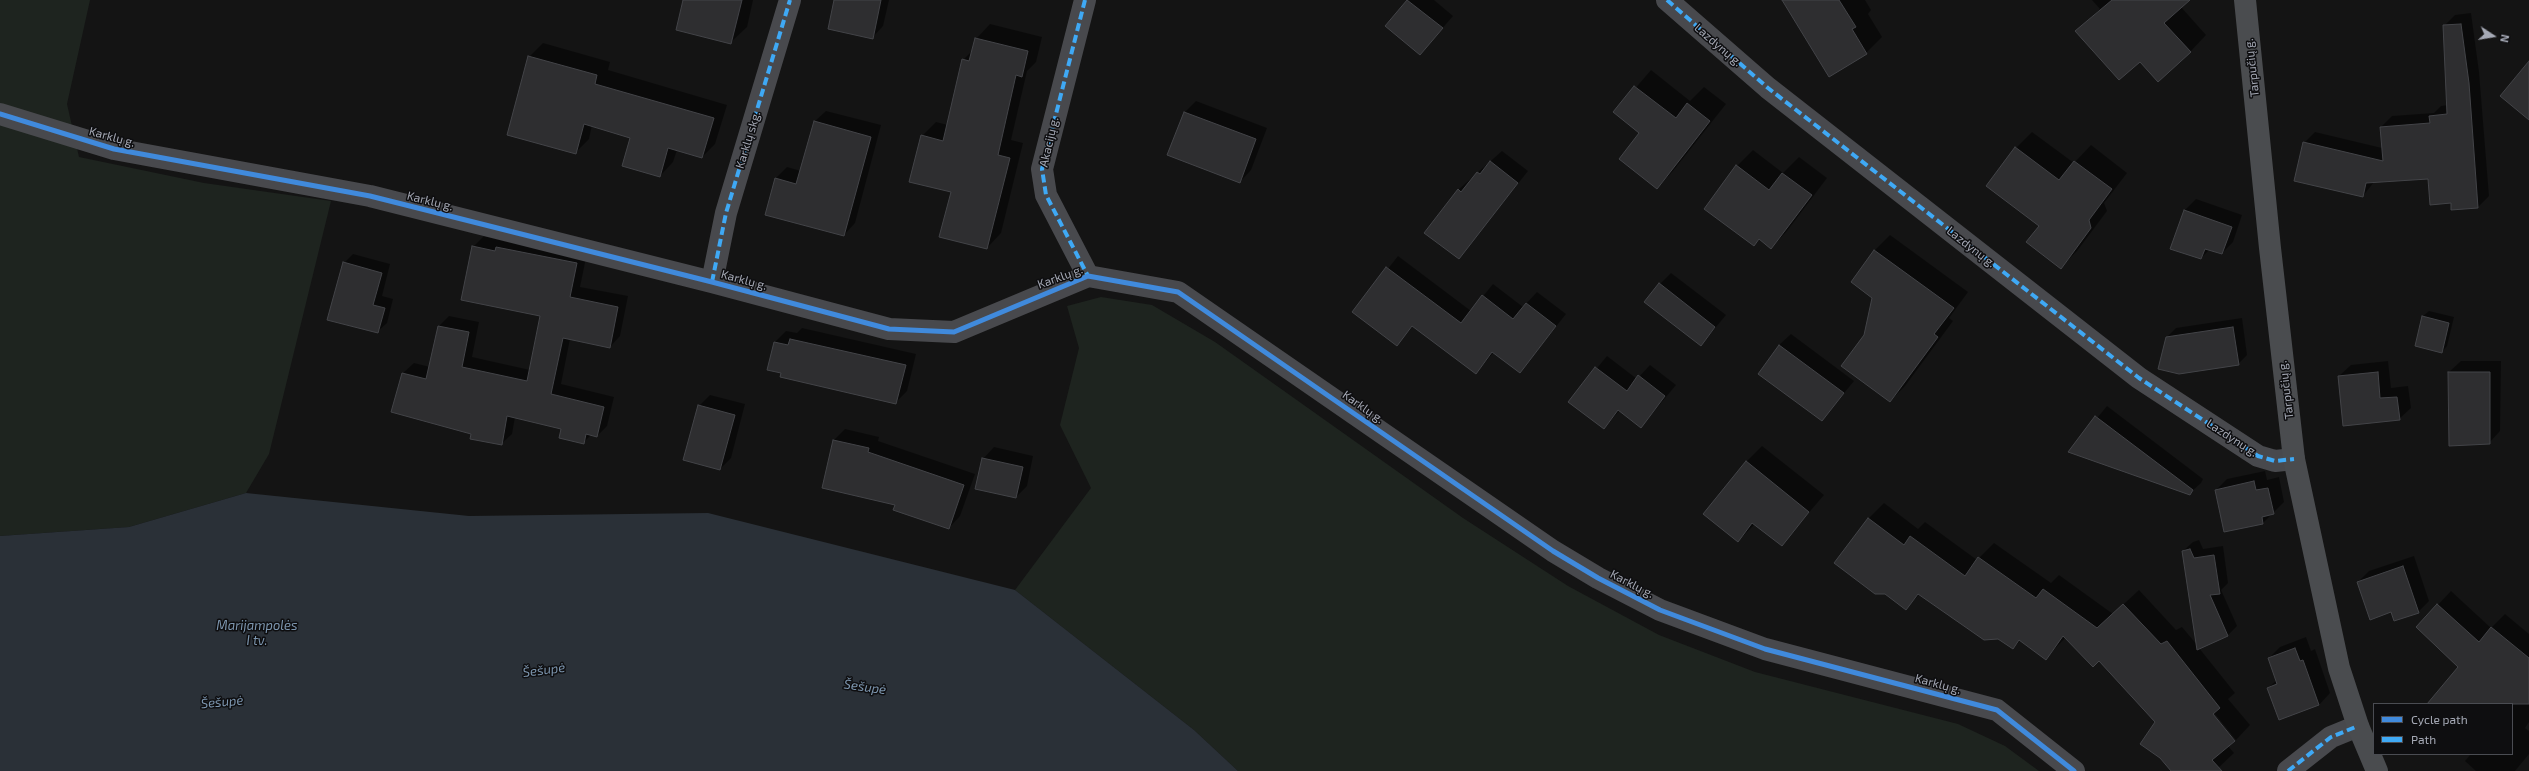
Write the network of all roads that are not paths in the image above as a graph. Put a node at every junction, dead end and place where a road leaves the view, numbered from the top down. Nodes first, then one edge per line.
1 (790, 0) edge
2 (1085, 0) edge
3 (1667, 0) edge
4 (2245, 0) edge
5 (0, 114) edge
6 (1088, 276) junction
7 (712, 282) junction
8 (2294, 459) junction
9 (2358, 726) junction
10 (2074, 771) edge
11 (2288, 771) edge
12 (2377, 771) edge

1 - 7 street, Karklų skg.
2 - 6 street, Akacijų g.
3 - 8 street, Lazdynų g.
4 - 8 main road, Tarpučių g.
5 - 7 street, Karklų g.
6 - 7 street, Karklų g.
6 - 10 street, Karklų g.
8 - 9 main road, Tarpučių g.
9 - 11 street
9 - 12 main road, Tarpučių g.

